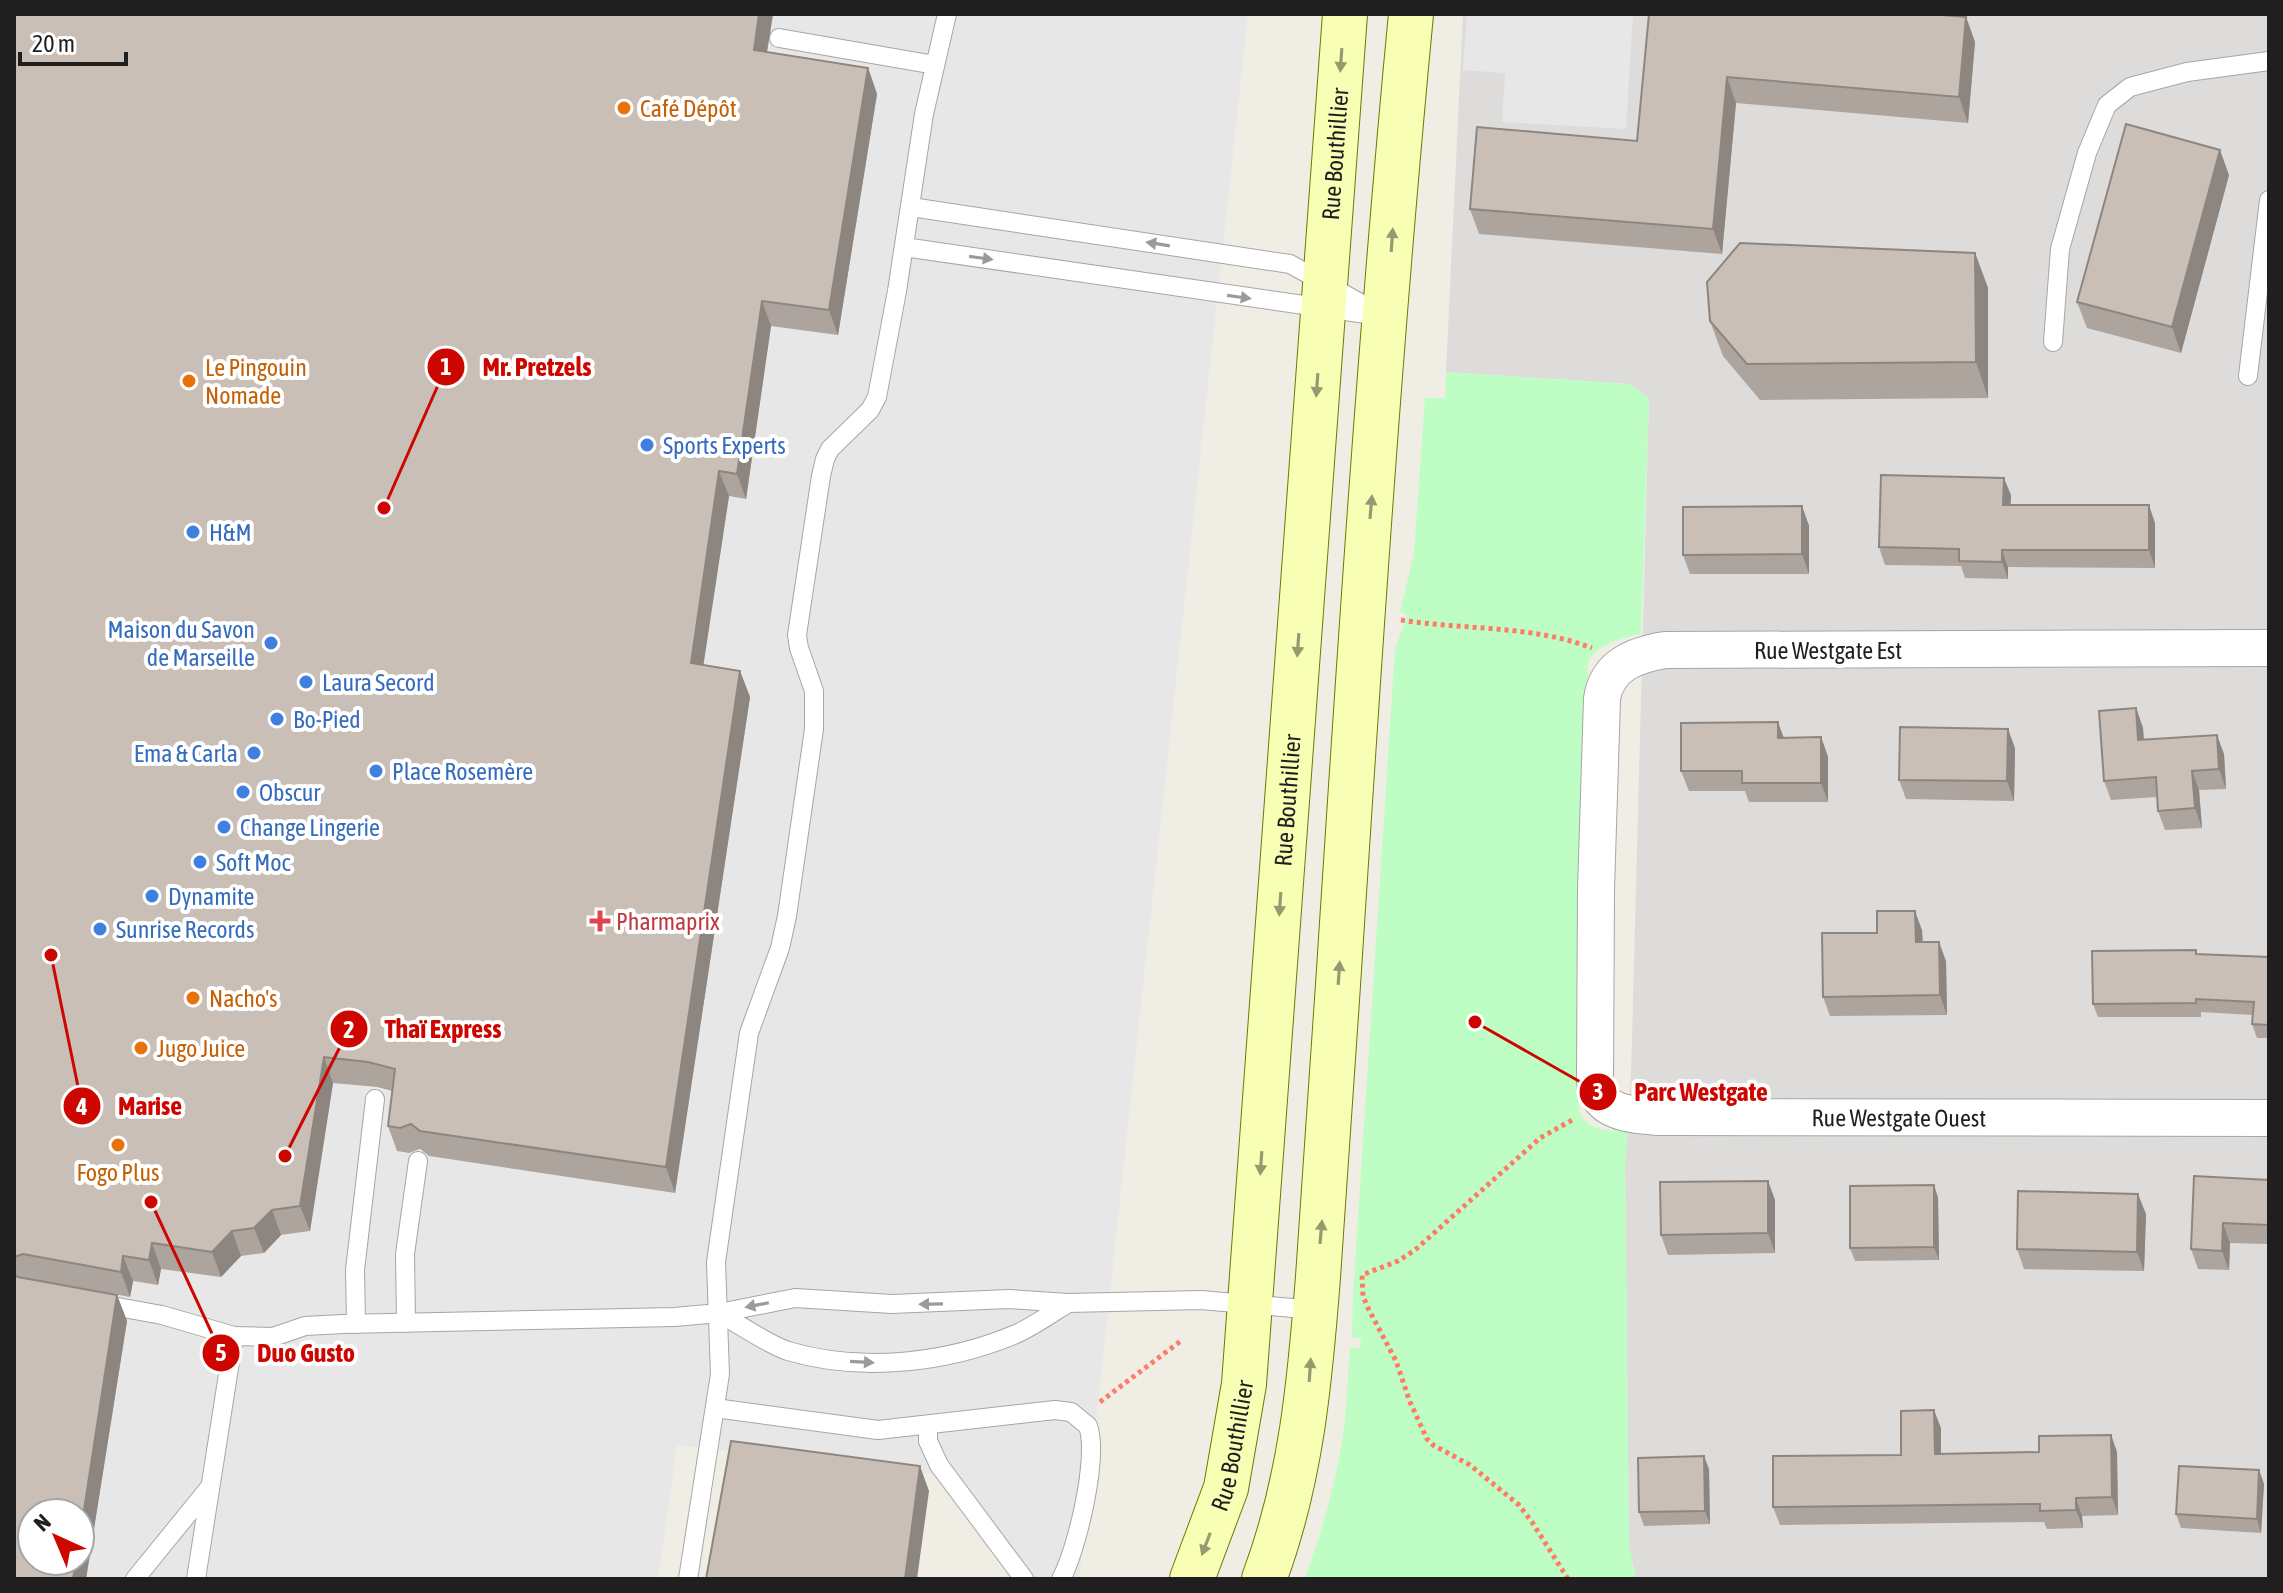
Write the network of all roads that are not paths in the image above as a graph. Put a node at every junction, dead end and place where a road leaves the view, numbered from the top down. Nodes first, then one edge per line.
1 (947, 14) edge
2 (1345, 14) edge
3 (1411, 14) edge
4 (779, 38) dead end
5 (2269, 61) edge
6 (935, 65) junction
7 (2269, 200) edge
8 (911, 207) junction
9 (904, 247) junction
10 (1323, 295) junction
11 (1386, 317) junction
12 (2053, 342) dead end
13 (2248, 376) dead end
14 (2269, 648) edge
15 (1596, 889) joint
16 (375, 1099) edge
17 (2269, 1118) edge
18 (418, 1161) edge
19 (88, 1302) edge
20 (1068, 1303) junction
21 (1251, 1304) junction
22 (1315, 1310) junction
23 (719, 1313) junction
24 (406, 1323) junction
25 (356, 1324) junction
26 (234, 1336) junction
27 (715, 1408) junction
28 (928, 1426) junction
29 (210, 1486) junction
30 (135, 1579) edge
31 (196, 1579) edge
32 (688, 1579) edge
33 (1024, 1579) edge
34 (1061, 1579) edge
35 (1192, 1579) edge
36 (1264, 1579) edge

1 - 6 lane
2 -> 10 street, Rue Bouthillier
11 -> 3 street
4 - 6 lane
5 - 12 lane
6 - 8 lane
7 - 13 lane
8 - 9 lane
10 -> 8 lane
9 -> 10 lane
9 - 23 lane
10 - 11 lane
10 -> 21 street, Rue Bouthillier
22 -> 11 street
14 - 15 street, Rue Westgate Est
15 - 17 street, Rue Westgate Ouest
16 - 25 lane
18 - 24 lane
19 - 26 lane
20 - 21 lane
20 -> 23 lane
23 -> 20 lane
21 - 22 lane
21 -> 35 street, Rue Bouthillier
36 -> 22 street
23 - 24 lane
23 - 27 lane
24 - 25 lane
25 - 26 lane
26 - 29 lane
27 - 28 lane
27 - 32 lane
28 - 33 lane
28 - 34 lane
29 - 30 lane
29 - 31 lane

